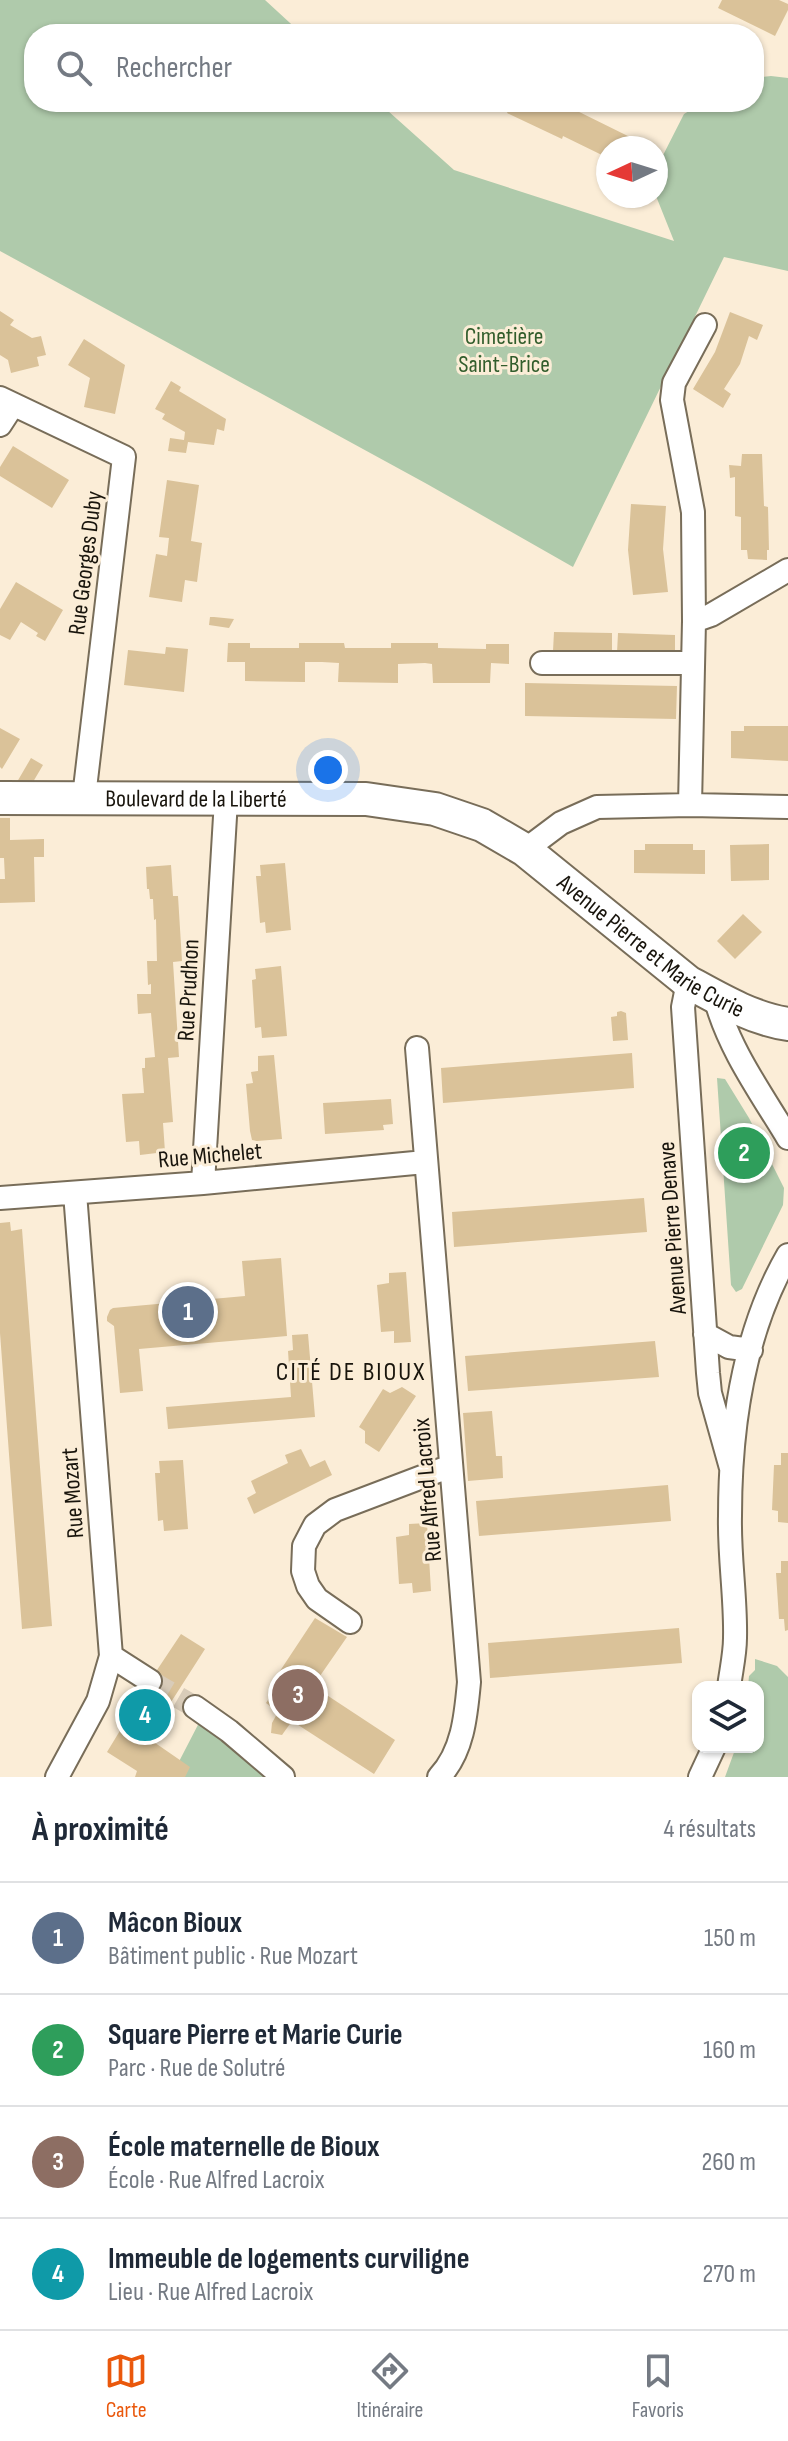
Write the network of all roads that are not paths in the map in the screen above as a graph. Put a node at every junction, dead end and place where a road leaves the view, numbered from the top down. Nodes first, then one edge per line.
1 (705, 325) dead end
2 (6, 402) edge
3 (0, 425) edge
4 (788, 570) edge
5 (694, 621) junction
6 (542, 663) dead end
7 (692, 663) junction
8 (84, 797) junction
9 (0, 798) edge
10 (226, 800) junction
11 (690, 805) junction
12 (788, 807) edge
13 (525, 850) junction
14 (702, 990) junction
15 (788, 1024) edge
16 (417, 1048) dead end
17 (788, 1138) edge
18 (425, 1162) junction
19 (203, 1183) junction
20 (75, 1193) junction
21 (0, 1198) edge
22 (788, 1255) edge
23 (705, 1334) junction
24 (751, 1350) junction
25 (451, 1466) junction
26 (731, 1468) junction
27 (350, 1622) dead end
28 (111, 1656) junction
29 (150, 1681) tunnel mouth
30 (730, 1681) edge
31 (195, 1707) tunnel mouth
32 (711, 1753) edge
33 (57, 1777) edge
34 (283, 1777) edge
35 (439, 1777) edge
36 (700, 1777) edge

1 - 5 street
2 - 3 street, Rue Georges Duby
2 - 8 street, Rue Georges Duby
4 - 5 street
5 - 7 street
6 - 7 street
7 - 11 street
8 - 9 main road, Boulevard de la Liberté
8 - 10 main road, Boulevard de la Liberté
10 - 13 main road, Boulevard de la Liberté
10 - 19 street, Rue Prudhon
11 - 12 street
11 - 13 street
13 - 14 main road, Avenue Pierre et Marie Curie
14 - 15 main road, Avenue Pierre et Marie Curie
14 - 17 street
14 - 23 street, Avenue Pierre Denave
16 - 18 street, Rue Alfred Lacroix
18 - 19 street, Rue Michelet
18 - 25 street, Rue Alfred Lacroix
19 - 20 street, Rue Michelet
20 - 21 street, Rue Michelet
20 - 28 street, Rue Mozart
22 - 24 street, Avenue Pierre Denave
23 - 24 street
23 - 26 street, Avenue Pierre Denave
24 - 26 street, Avenue Pierre Denave
25 - 27 street
25 - 35 street, Rue Alfred Lacroix
26 - 30 street, Avenue Pierre Denave
28 - 29 street
28 - 33 street, Rue Mozart
31 - 34 street
32 - 36 street

